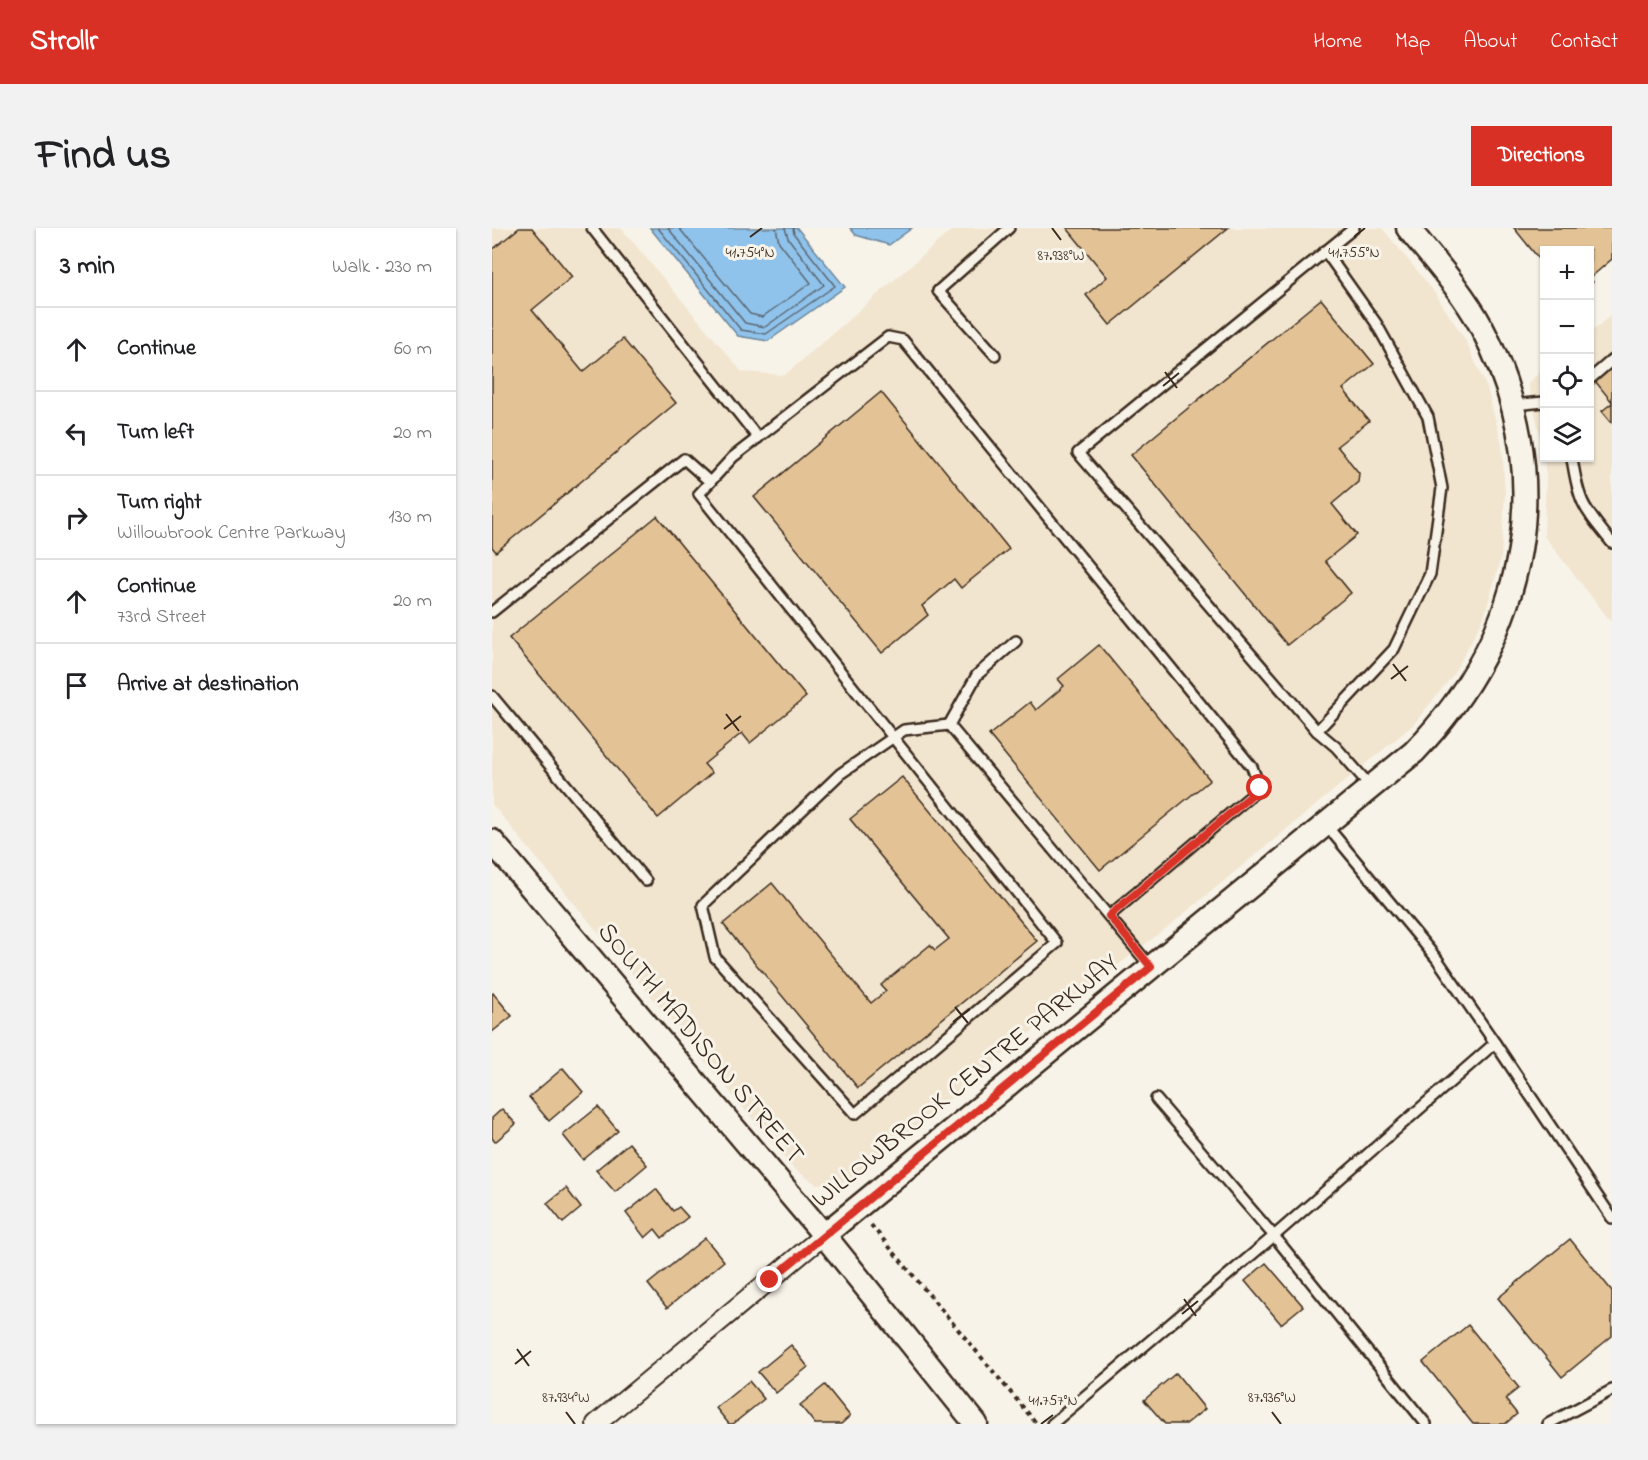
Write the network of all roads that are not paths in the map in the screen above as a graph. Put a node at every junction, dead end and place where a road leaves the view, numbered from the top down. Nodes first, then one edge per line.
1 (592, 228) edge
2 (1009, 228) edge
3 (1354, 228) edge
4 (1408, 228) edge
5 (1325, 251) junction
6 (995, 355) dead end
7 (1612, 360) edge
8 (1594, 376) edge
9 (1540, 402) edge
10 (1513, 405) junction
11 (758, 438) junction
12 (1573, 462) edge
13 (710, 482) junction
14 (1612, 543) edge
15 (494, 606) edge
16 (1016, 640) dead end
17 (492, 696) edge
18 (949, 725) junction
19 (1317, 731) junction
20 (892, 738) junction
21 (1372, 788) junction
22 (1326, 825) junction
23 (492, 841) edge
24 (646, 881) dead end
25 (1109, 916) junction
26 (1151, 967) junction
27 (1495, 1043) junction
28 (1156, 1099) dead end
29 (1612, 1218) edge
30 (824, 1235) junction
31 (1274, 1236) junction
32 (1612, 1390) edge
33 (596, 1424) edge
34 (976, 1424) edge
35 (1052, 1424) edge
36 (1426, 1424) edge
37 (1548, 1424) edge

1 - 11 lane
2 - 6 lane
3 - 5 lane
4 - 10 street, WILLOWBROOK CENTRE PARKWAY
5 - 19 lane
5 - 19 lane
7 - 8 lane
9 - 10 lane
10 - 21 street, WILLOWBROOK CENTRE PARKWAY
11 - 13 lane
11 - 25 lane
12 - 14 lane
13 - 15 lane
13 - 20 lane
16 - 18 lane
17 - 24 lane
18 - 20 lane
18 - 25 lane
19 - 21 lane
20 - 20 lane
21 - 22 street, WILLOWBROOK CENTRE PARKWAY
22 - 26 street, WILLOWBROOK CENTRE PARKWAY
22 - 27 lane
23 - 30 street, SOUTH MADISON STREET
25 - 26 lane
26 - 30 street, WILLOWBROOK CENTRE PARKWAY
27 - 29 lane
27 - 31 lane
28 - 31 lane
30 - 33 street
30 - 34 street, SOUTH MADISON STREET
31 - 35 lane
31 - 36 lane
32 - 37 lane

